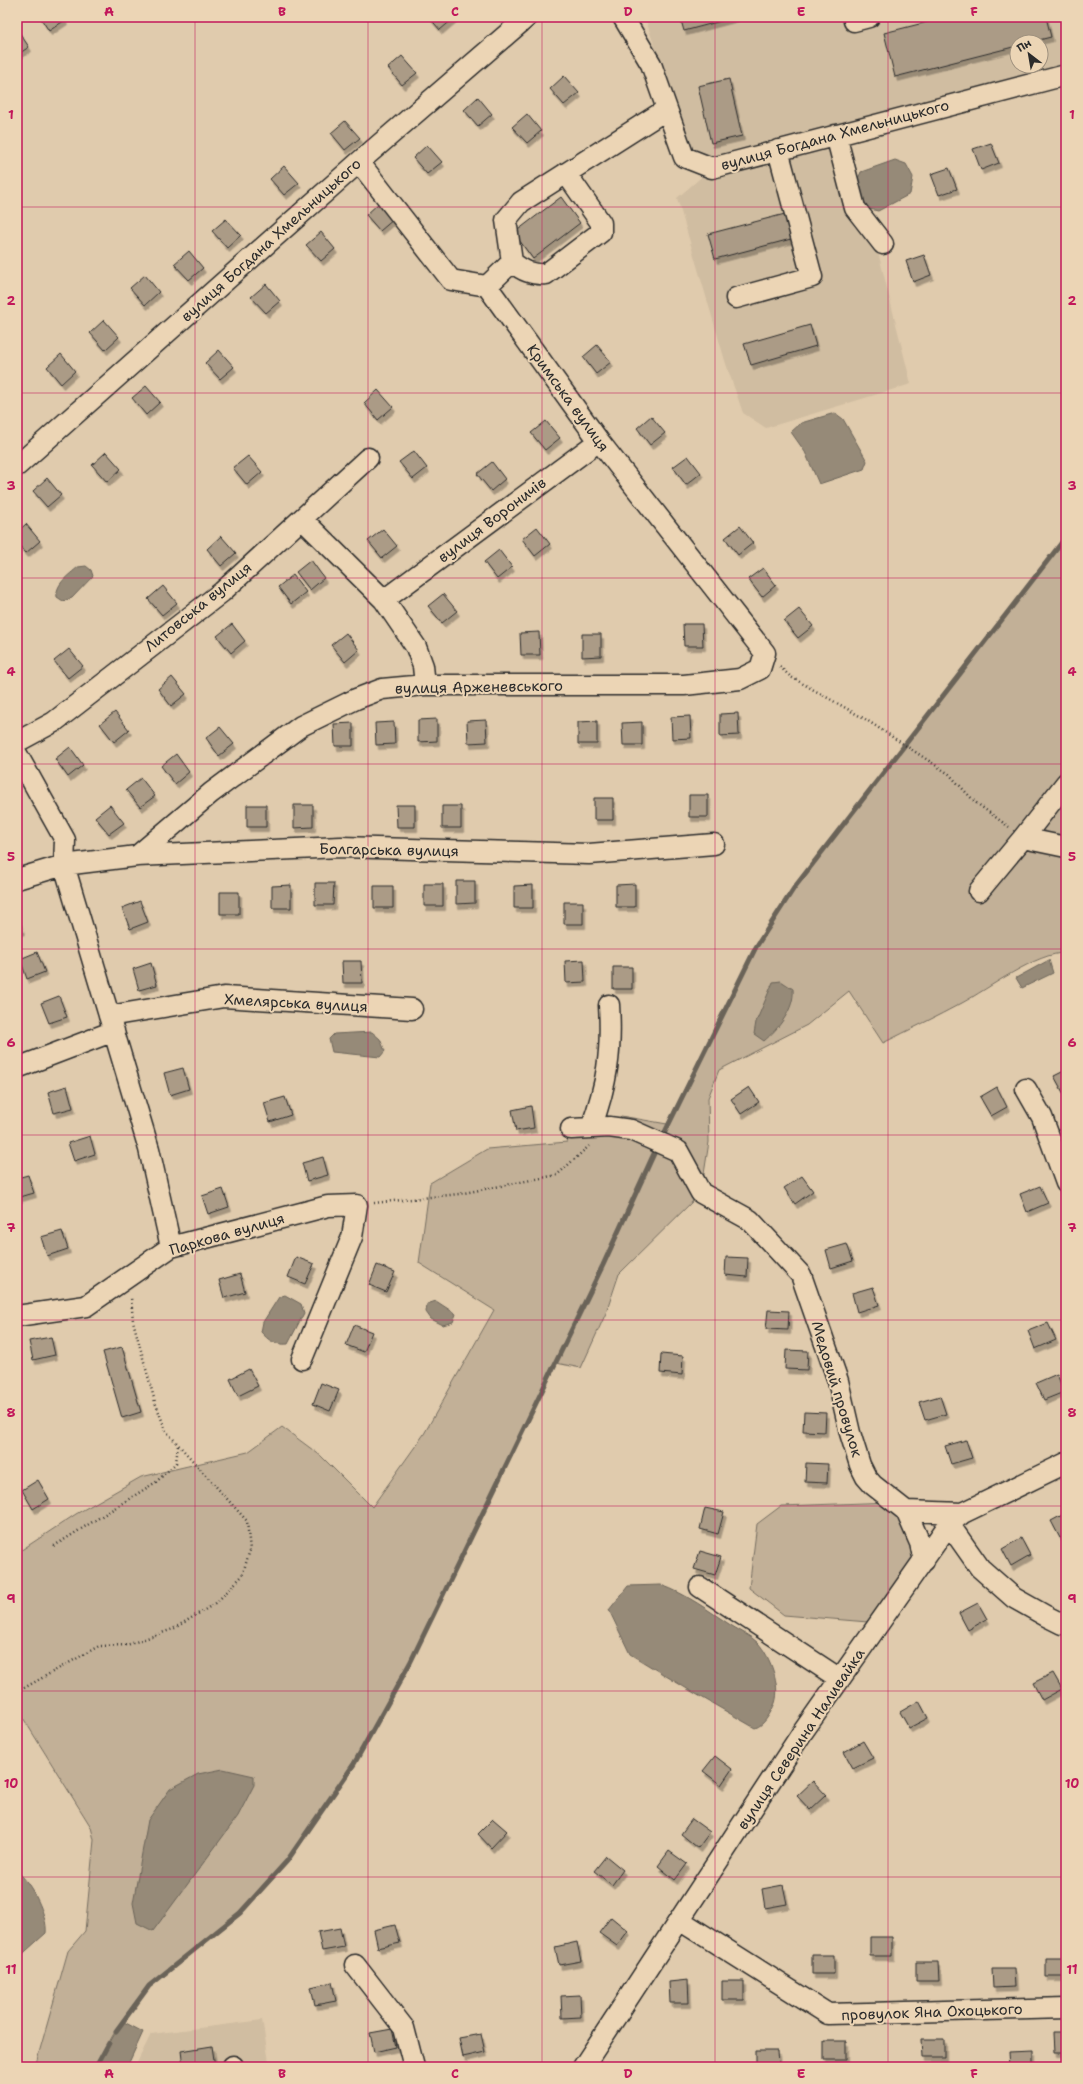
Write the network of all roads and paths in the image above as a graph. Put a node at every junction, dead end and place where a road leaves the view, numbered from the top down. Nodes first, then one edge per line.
1 (528, 17) edge
2 (623, 17) edge
3 (1066, 75) edge
4 (667, 109) junction
5 (836, 135) junction
6 (778, 150) junction
7 (359, 162) junction
8 (566, 173) junction
9 (883, 244) dead end
10 (512, 262) junction
11 (486, 286) junction
12 (736, 298) dead end
13 (599, 441) junction
14 (368, 458) dead end
15 (17, 466) edge
16 (302, 519) junction
17 (384, 600) junction
18 (765, 654) junction
19 (425, 685) junction
20 (17, 742) edge
21 (17, 754) edge
22 (1066, 783) edge
23 (1024, 838) junction
24 (714, 844) dead end
25 (1066, 847) edge
26 (137, 856) junction
27 (64, 865) junction
28 (17, 879) edge
29 (979, 891) dead end
30 (609, 1005) dead end
31 (412, 1009) dead end
32 (112, 1024) junction
33 (17, 1068) edge
34 (1026, 1089) dead end
35 (591, 1128) junction
36 (571, 1129) dead end
37 (1066, 1183) edge
38 (357, 1205) junction
39 (171, 1247) junction
40 (128, 1277) junction
41 (17, 1316) edge
42 (302, 1359) dead end
43 (178, 1444) junction
44 (1066, 1463) edge
45 (906, 1511) junction
46 (956, 1519) junction
47 (54, 1546) dead end
48 (924, 1561) junction
49 (700, 1586) dead end
50 (1066, 1623) edge
51 (840, 1679) junction
52 (17, 1692) edge
53 (681, 1920) junction
54 (355, 1965) dead end
55 (1066, 2008) edge
56 (414, 2067) edge
57 (583, 2067) edge

1 - 7 street, вулиця Богдана Хмельницького
2 - 4 street, вулиця Богдана Хмельницького
3 - 5 street, вулиця Богдана Хмельницького
4 - 6 street, вулиця Богдана Хмельницького
4 - 8 street
5 - 6 street, вулиця Богдана Хмельницького
5 - 9 street
6 - 12 street
7 - 11 street
7 - 15 street, вулиця Богдана Хмельницького
8 - 10 street
8 - 10 street
10 - 11 street
11 - 13 street, Кримська вулиця
13 - 17 street, вулиця Вороничів
13 - 18 street, Кримська вулиця
14 - 16 street, Литовська вулиця
16 - 17 street
16 - 20 street, Литовська вулиця
17 - 19 street
18 - 19 street, вулиця Арженевського
18 - 23 path
19 - 26 street, вулиця Арженевського
21 - 27 street
22 - 23 street
23 - 25 street
23 - 29 street
24 - 26 street, Болгарська вулиця
26 - 27 street, Болгарська вулиця
27 - 28 street, Болгарська вулиця
27 - 32 street
30 - 35 street
31 - 32 street, Хмелярська вулиця
32 - 33 street, Хмелярська вулиця
32 - 39 street
34 - 37 street
35 - 36 street, Медовий провулок
35 - 38 path
35 - 45 street, Медовий провулок
38 - 39 street, Паркова вулиця
38 - 42 street
39 - 40 street, Паркова вулиця
40 - 41 street, Паркова вулиця
40 - 43 path
43 - 47 path
43 - 52 path
44 - 46 street
45 - 46 street
45 - 48 street, Медовий провулок
46 - 48 street, вулиця Северина Наливайка
46 - 50 street
48 - 51 street, вулиця Северина Наливайка
49 - 51 street
51 - 53 street, вулиця Северина Наливайка
53 - 55 street, провулок Яна Охоцького
53 - 57 street, вулиця Северина Наливайка
54 - 56 street

